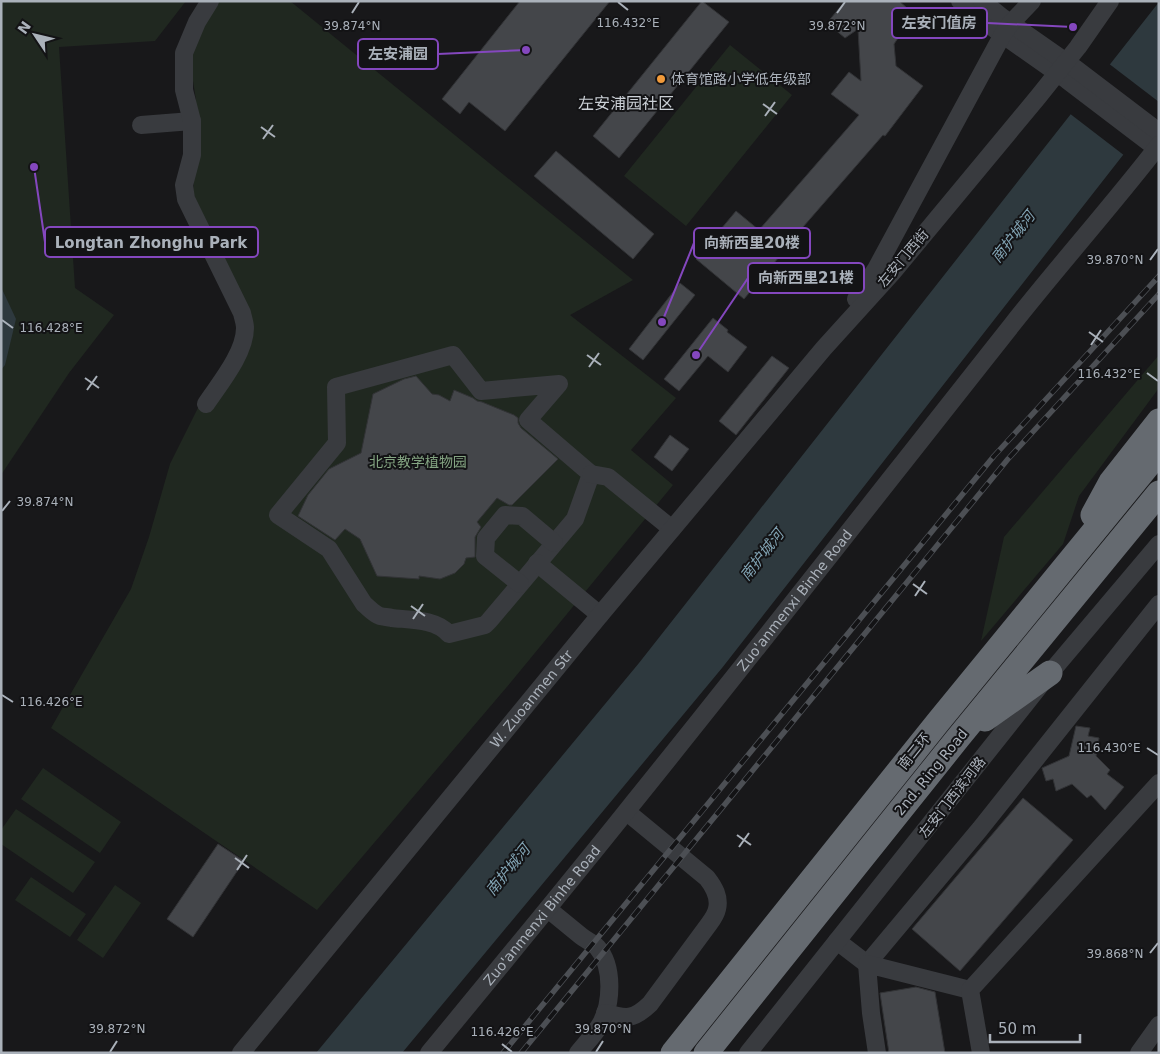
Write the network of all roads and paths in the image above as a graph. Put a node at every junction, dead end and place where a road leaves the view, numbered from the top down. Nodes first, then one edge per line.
1 (210, 1) edge
2 (960, 1) edge
3 (982, 1) edge
4 (1032, 1) edge
5 (1110, 1) edge
6 (1007, 29) junction
7 (1062, 68) junction
8 (192, 120) junction
9 (141, 124) dead end
10 (1156, 141) edge
11 (824, 348) junction
12 (206, 404) dead end
13 (1159, 421) edge
14 (1159, 452) edge
15 (591, 474) junction
16 (1159, 493) edge
17 (672, 529) junction
18 (554, 543) junction
19 (1159, 546) edge
20 (537, 563) junction
21 (1065, 566) junction
22 (520, 584) junction
23 (1159, 604) edge
24 (600, 615) junction
25 (1050, 672) junction
26 (958, 738) junction
27 (1159, 782) edge
28 (627, 812) junction
29 (548, 909) junction
30 (836, 942) junction
31 (867, 964) junction
32 (970, 990) junction
33 (606, 1013) junction
34 (730, 1023) junction
35 (1159, 1025) edge
36 (240, 1053) edge
37 (429, 1053) edge
38 (578, 1053) edge
39 (672, 1053) edge
40 (706, 1053) edge
41 (722, 1053) edge
42 (748, 1053) edge
43 (877, 1053) edge
44 (982, 1053) edge
45 (1139, 1053) edge

1 - 8 street
2 - 6 street
3 - 6 street
4 - 6 street, 左安门西街
5 - 7 street, 左安门西街
6 - 7 street
6 - 11 street, 左安门西街
7 - 10 street
7 - 11 street, 左安门西街
8 - 9 street
8 - 12 street
10 - 28 street, Zuo'anmenxi Binhe Road
11 - 17 street, W. Zuoanmen Str
13 - 21 highway
14 - 21 highway, 南二环
15 - 17 street
15 - 18 street
15 - 22 street
16 - 26 highway, 2nd. Ring Road
17 - 24 street, W. Zuoanmen Str
18 - 20 street
18 - 22 street
19 - 25 street, 左安门西滨河路
20 - 22 street
20 - 24 street
21 - 39 highway, 南二环
23 - 31 street
24 - 36 street, W. Zuoanmen Str
25 - 26 highway
25 - 30 street, 左安门西滨河路
26 - 34 highway, 2nd. Ring Road
27 - 32 street
28 - 29 street, Zuo'anmenxi Binhe Road
28 - 33 street
29 - 33 street
29 - 37 street, Zuo'anmenxi Binhe Road
30 - 31 street
30 - 42 street, 左安门西滨河路
31 - 32 street
31 - 43 street
32 - 44 street
33 - 38 street
34 - 40 highway, 2nd. Ring Road
34 - 41 highway
35 - 45 street

